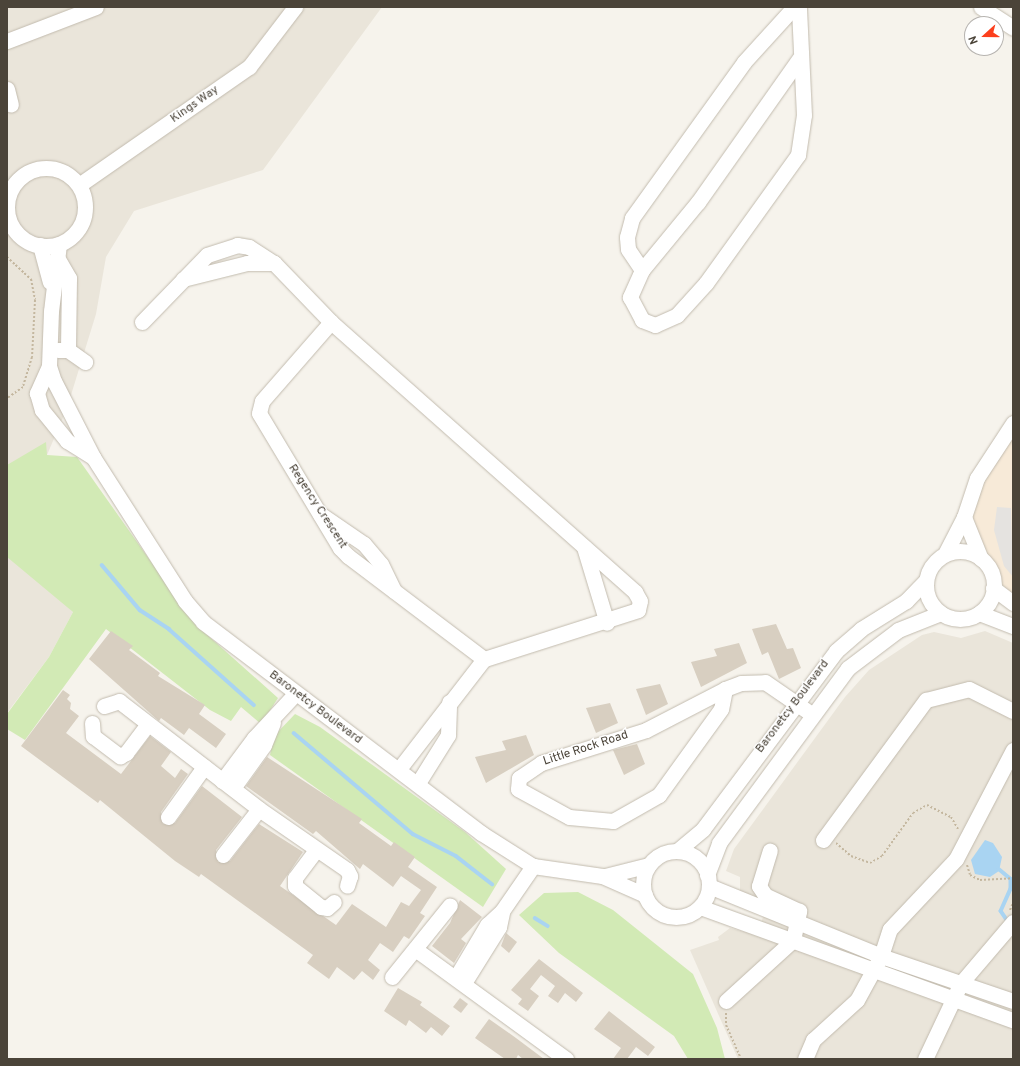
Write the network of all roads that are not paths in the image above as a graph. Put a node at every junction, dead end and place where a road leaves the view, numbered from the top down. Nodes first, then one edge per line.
1 (96, 7) edge
2 (295, 7) edge
3 (794, 7) edge
4 (800, 7) edge
5 (981, 7) edge
6 (1013, 28) edge
7 (7, 40) edge
8 (799, 59) junction
9 (7, 89) edge
10 (11, 105) dead end
11 (79, 185) junction
12 (9, 189) edge
13 (59, 244) junction
14 (40, 245) junction
15 (58, 259) junction
16 (274, 263) junction
17 (642, 270) junction
18 (183, 279) junction
19 (52, 291) junction
20 (142, 322) dead end
21 (331, 322) junction
22 (50, 350) junction
23 (68, 350) junction
24 (85, 362) dead end
25 (49, 366) junction
26 (1013, 423) edge
27 (93, 457) junction
28 (964, 517) junction
29 (584, 546) junction
30 (946, 554) junction
31 (981, 559) junction
32 (926, 580) junction
33 (993, 588) junction
34 (1013, 603) edge
35 (941, 613) junction
36 (979, 613) junction
37 (607, 623) junction
38 (1013, 626) edge
39 (484, 658) junction
40 (725, 689) junction
41 (295, 694) junction
42 (104, 706) dead end
43 (445, 707) junction
44 (792, 707) junction
45 (1013, 711) edge
46 (810, 720) junction
47 (92, 723) dead end
48 (148, 724) junction
49 (1013, 750) edge
50 (204, 767) junction
51 (402, 772) junction
52 (418, 783) junction
53 (227, 784) junction
54 (259, 809) junction
55 (168, 817) dead end
56 (826, 836) road end
57 (316, 850) junction
58 (770, 851) dead end
59 (677, 852) junction
60 (222, 855) dead end
61 (649, 865) junction
62 (533, 866) junction
63 (602, 876) junction
64 (708, 881) junction
65 (346, 886) dead end
66 (645, 895) junction
67 (334, 902) dead end
68 (450, 905) dead end
69 (700, 907) junction
70 (798, 921) junction
71 (1010, 925) edge
72 (793, 940) junction
73 (415, 949) junction
74 (876, 963) junction
75 (392, 977) dead end
76 (460, 980) junction
77 (961, 983) junction
78 (952, 998) junction
79 (726, 1001) road end
80 (1013, 1001) edge
81 (1013, 1020) edge
82 (566, 1059) edge
83 (805, 1059) edge
84 (925, 1059) edge

1 - 7 street
2 - 11 street, Kings Way
3 - 17 street
4 - 8 street
5 - 6 street
8 - 17 street
8 - 17 street
9 - 10 street
11 - 12 street
11 - 13 street
12 - 14 street
13 - 14 street
13 - 15 street, Baronetcy Boulevard
14 - 19 street, Baronetcy Boulevard
15 - 19 street, Baronetcy Boulevard
15 - 23 street
16 - 18 street
16 - 18 street
16 - 21 street
18 - 20 street
19 - 22 street, Baronetcy Boulevard
21 - 29 street
21 - 39 street, Regency Crescent
22 - 23 street
22 - 25 street, Baronetcy Boulevard
23 - 24 street
25 - 27 street, Baronetcy Boulevard
25 - 27 street, Baronetcy Boulevard
26 - 28 street
27 - 41 street, Baronetcy Boulevard
28 - 30 street
28 - 31 street
29 - 37 street
29 - 37 street
30 - 31 street
30 - 32 street
31 - 33 street
32 - 35 street
32 - 44 street, Baronetcy Boulevard
33 - 34 street
33 - 36 street
35 - 36 street
35 - 46 street, Baronetcy Boulevard
36 - 38 street
37 - 39 street
39 - 43 street
40 - 40 street, Little Rock Road
40 - 44 street, Little Rock Road
41 - 51 street, Baronetcy Boulevard
41 - 53 street
42 - 48 street
43 - 51 street
43 - 52 street
44 - 46 street, Little Rock Road
44 - 59 street, Baronetcy Boulevard
45 - 56 street
46 - 64 street, Baronetcy Boulevard
47 - 48 street
48 - 50 street
49 - 74 street
50 - 53 street
50 - 55 street
51 - 52 street, Baronetcy Boulevard
52 - 62 street, Baronetcy Boulevard
53 - 54 street
54 - 57 street
54 - 60 street
57 - 65 street
57 - 67 street
58 - 70 street
59 - 61 street
59 - 64 street
61 - 63 street, Baronetcy Boulevard
61 - 66 street
62 - 63 street, Baronetcy Boulevard
62 - 76 street
63 - 66 street, Baronetcy Boulevard
64 - 69 street
64 - 70 street
66 - 69 street
68 - 73 street
69 - 72 street
70 - 72 street
70 - 74 street
71 - 77 street
72 - 74 street
72 - 79 street
73 - 75 street
73 - 76 street
74 - 77 street
74 - 78 street
74 - 83 street
76 - 82 street
77 - 78 street
77 - 80 street
78 - 81 street
78 - 84 street

